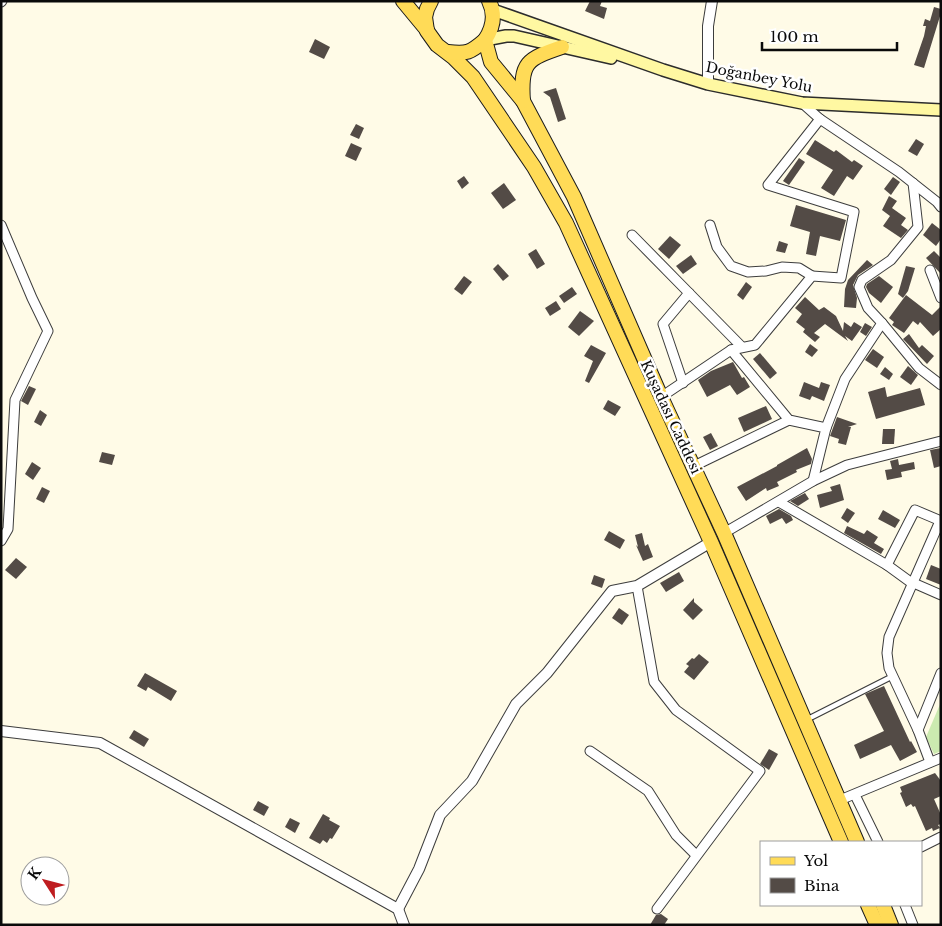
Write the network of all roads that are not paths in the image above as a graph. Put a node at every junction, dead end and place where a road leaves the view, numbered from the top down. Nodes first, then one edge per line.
1 (403, 1) edge
2 (431, 1) edge
3 (712, 1) edge
4 (491, 6) edge
5 (427, 31) junction
6 (485, 40) junction
7 (562, 47) junction
8 (448, 52) junction
9 (663, 70) junction
10 (708, 84) junction
11 (523, 101) junction
12 (802, 103) junction
13 (941, 110) edge
14 (820, 119) junction
15 (913, 183) junction
16 (941, 207) edge
17 (1, 225) edge
18 (710, 225) dead end
19 (632, 235) dead end
20 (930, 270) dead end
21 (812, 276) junction
22 (689, 294) junction
23 (941, 298) edge
24 (882, 324) junction
25 (742, 348) junction
26 (731, 350) junction
27 (683, 383) junction
28 (941, 385) edge
29 (661, 397) junction
30 (789, 420) junction
31 (826, 428) junction
32 (941, 441) edge
33 (694, 466) junction
34 (813, 481) junction
35 (778, 502) junction
36 (940, 521) edge
37 (724, 533) junction
38 (1, 541) edge
39 (712, 542) junction
40 (888, 565) junction
41 (911, 583) junction
42 (637, 586) junction
43 (941, 595) edge
44 (941, 673) edge
45 (894, 676) junction
46 (805, 721) junction
47 (918, 730) junction
48 (1, 731) edge
49 (590, 751) dead end
50 (941, 758) edge
51 (930, 762) junction
52 (855, 795) junction
53 (840, 800) junction
54 (941, 837) edge
55 (841, 841) edge
56 (857, 841) edge
57 (878, 841) edge
58 (922, 846) edge
59 (696, 855) junction
60 (868, 906) edge
61 (883, 906) edge
62 (904, 906) edge
63 (657, 909) dead end
64 (398, 910) junction
65 (404, 925) edge
66 (877, 925) edge
67 (892, 925) edge
68 (912, 925) edge

1 - 5 main road
2 - 5 main road
3 - 10 street
4 - 6 main road
4 - 9 main road
5 - 8 main road, Kuşadası Caddesi
6 - 7 main road
6 - 8 main road
6 - 11 main road, Kuşadası Caddesi
7 - 9 main road
7 - 11 main road
8 - 39 main road, Kuşadası Caddesi
9 - 10 main road, Doğanbey Yolu
10 - 12 main road, Doğanbey Yolu
11 - 29 main road, Kuşadası Caddesi
12 - 13 main road, Doğanbey Yolu
12 - 14 street
14 - 15 street
14 - 21 street
15 - 16 street
15 - 24 street
17 - 38 street
18 - 21 street
19 - 22 street
20 - 23 street
21 - 25 street
22 - 25 street
22 - 27 street
24 - 28 street
24 - 31 street
25 - 26 street
26 - 27 street
26 - 30 street
27 - 29 street
29 - 33 main road, Kuşadası Caddesi
30 - 31 street
30 - 33 street
31 - 34 street
32 - 34 street
33 - 37 main road, Kuşadası Caddesi
34 - 35 street
35 - 37 street
35 - 40 street
36 - 40 street
36 - 41 street
37 - 46 main road, Kuşadası Caddesi
39 - 42 street
39 - 55 main road, Kuşadası Caddesi
40 - 41 street
41 - 43 street
41 - 45 street
42 - 59 street
42 - 64 street
44 - 47 street
45 - 46 lane
45 - 47 street
46 - 53 main road, Kuşadası Caddesi
47 - 51 street
48 - 64 street
49 - 59 street
50 - 51 street
51 - 52 street
52 - 53 street
52 - 57 street
53 - 56 main road, Kuşadası Caddesi
54 - 58 street
59 - 63 street
60 - 66 main road
61 - 67 main road
62 - 68 street
64 - 65 street

